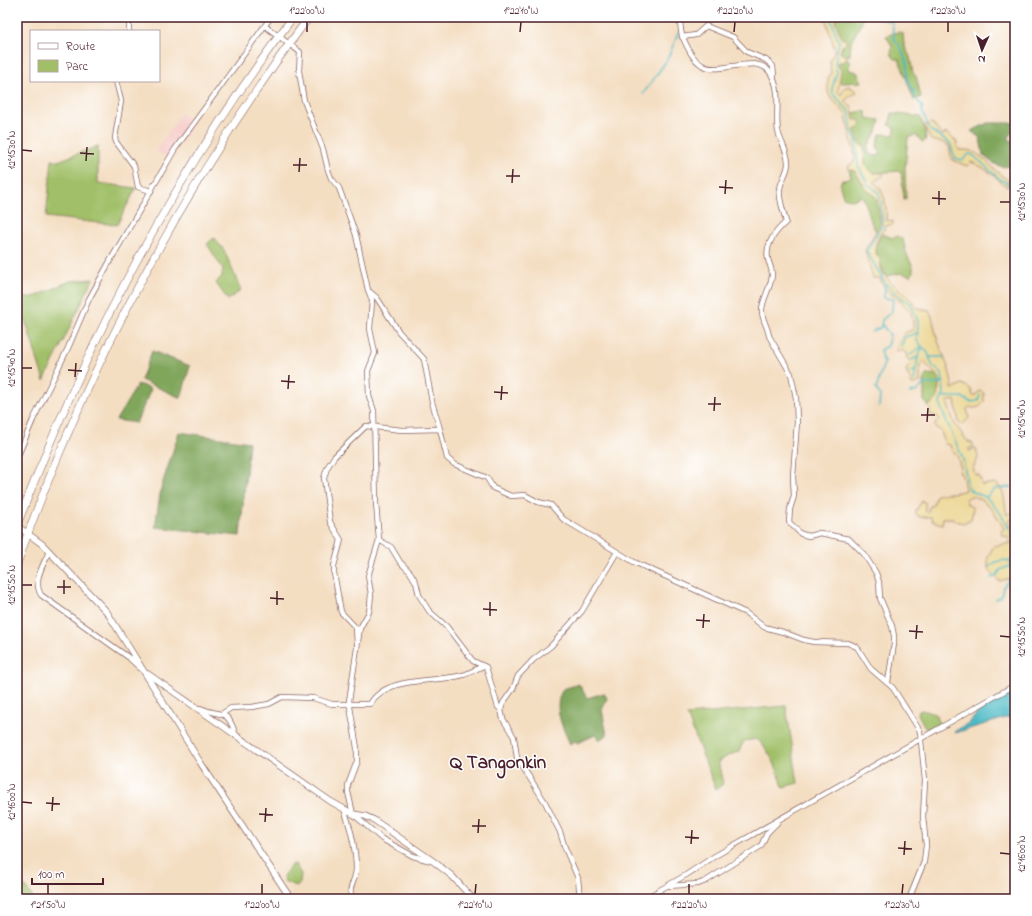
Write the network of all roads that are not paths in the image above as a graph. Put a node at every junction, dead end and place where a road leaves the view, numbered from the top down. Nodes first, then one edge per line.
1 (127, 17) edge
2 (133, 17) edge
3 (293, 17) edge
4 (309, 17) edge
5 (679, 17) edge
6 (270, 18) edge
7 (129, 22) junction
8 (265, 26) junction
9 (129, 30) edge
10 (279, 36) junction
11 (682, 37) junction
12 (290, 43) junction
13 (774, 80) junction
14 (116, 82) edge
15 (150, 192) junction
16 (368, 290) junction
17 (374, 427) junction
18 (440, 429) junction
19 (17, 458) edge
20 (17, 526) edge
21 (28, 532) junction
22 (379, 540) junction
23 (49, 551) junction
24 (617, 552) junction
25 (17, 564) edge
26 (357, 644) junction
27 (482, 666) junction
28 (146, 673) junction
29 (888, 682) junction
30 (1015, 685) edge
31 (191, 705) junction
32 (349, 705) junction
33 (501, 710) junction
34 (222, 713) junction
35 (236, 736) junction
36 (921, 740) junction
37 (344, 809) junction
38 (353, 814) junction
39 (781, 819) junction
40 (433, 861) junction
41 (666, 886) junction
42 (291, 899) edge
43 (352, 899) edge
44 (473, 899) edge
45 (580, 899) edge
46 (644, 899) edge
47 (909, 899) edge

1 - 7 street
2 - 7 street
3 - 10 highway
4 - 12 highway
5 - 11 street
6 - 8 street
7 - 9 street
8 - 10 street
8 - 15 street
10 - 12 street
10 - 20 highway
11 - 13 street
11 - 13 street
12 - 16 street
12 - 21 highway
13 - 29 street
14 - 15 street
15 - 19 street
16 - 17 street
16 - 18 street
17 - 18 street
17 - 22 street
17 - 26 street
18 - 24 street
20 - 21 street
21 - 23 street
21 - 25 highway
22 - 26 street
22 - 27 street
23 - 28 street
23 - 28 street
24 - 29 street
24 - 33 street
26 - 32 street
27 - 32 street
27 - 33 street
28 - 31 street
28 - 42 street
29 - 36 street
30 - 36 street
31 - 34 street
31 - 35 street
32 - 34 street
32 - 38 street
33 - 45 street
34 - 35 street
35 - 37 street
36 - 39 street
36 - 47 street
37 - 38 street
37 - 43 street
38 - 40 street
38 - 40 street
39 - 41 street
39 - 41 street
40 - 44 street
41 - 46 street

